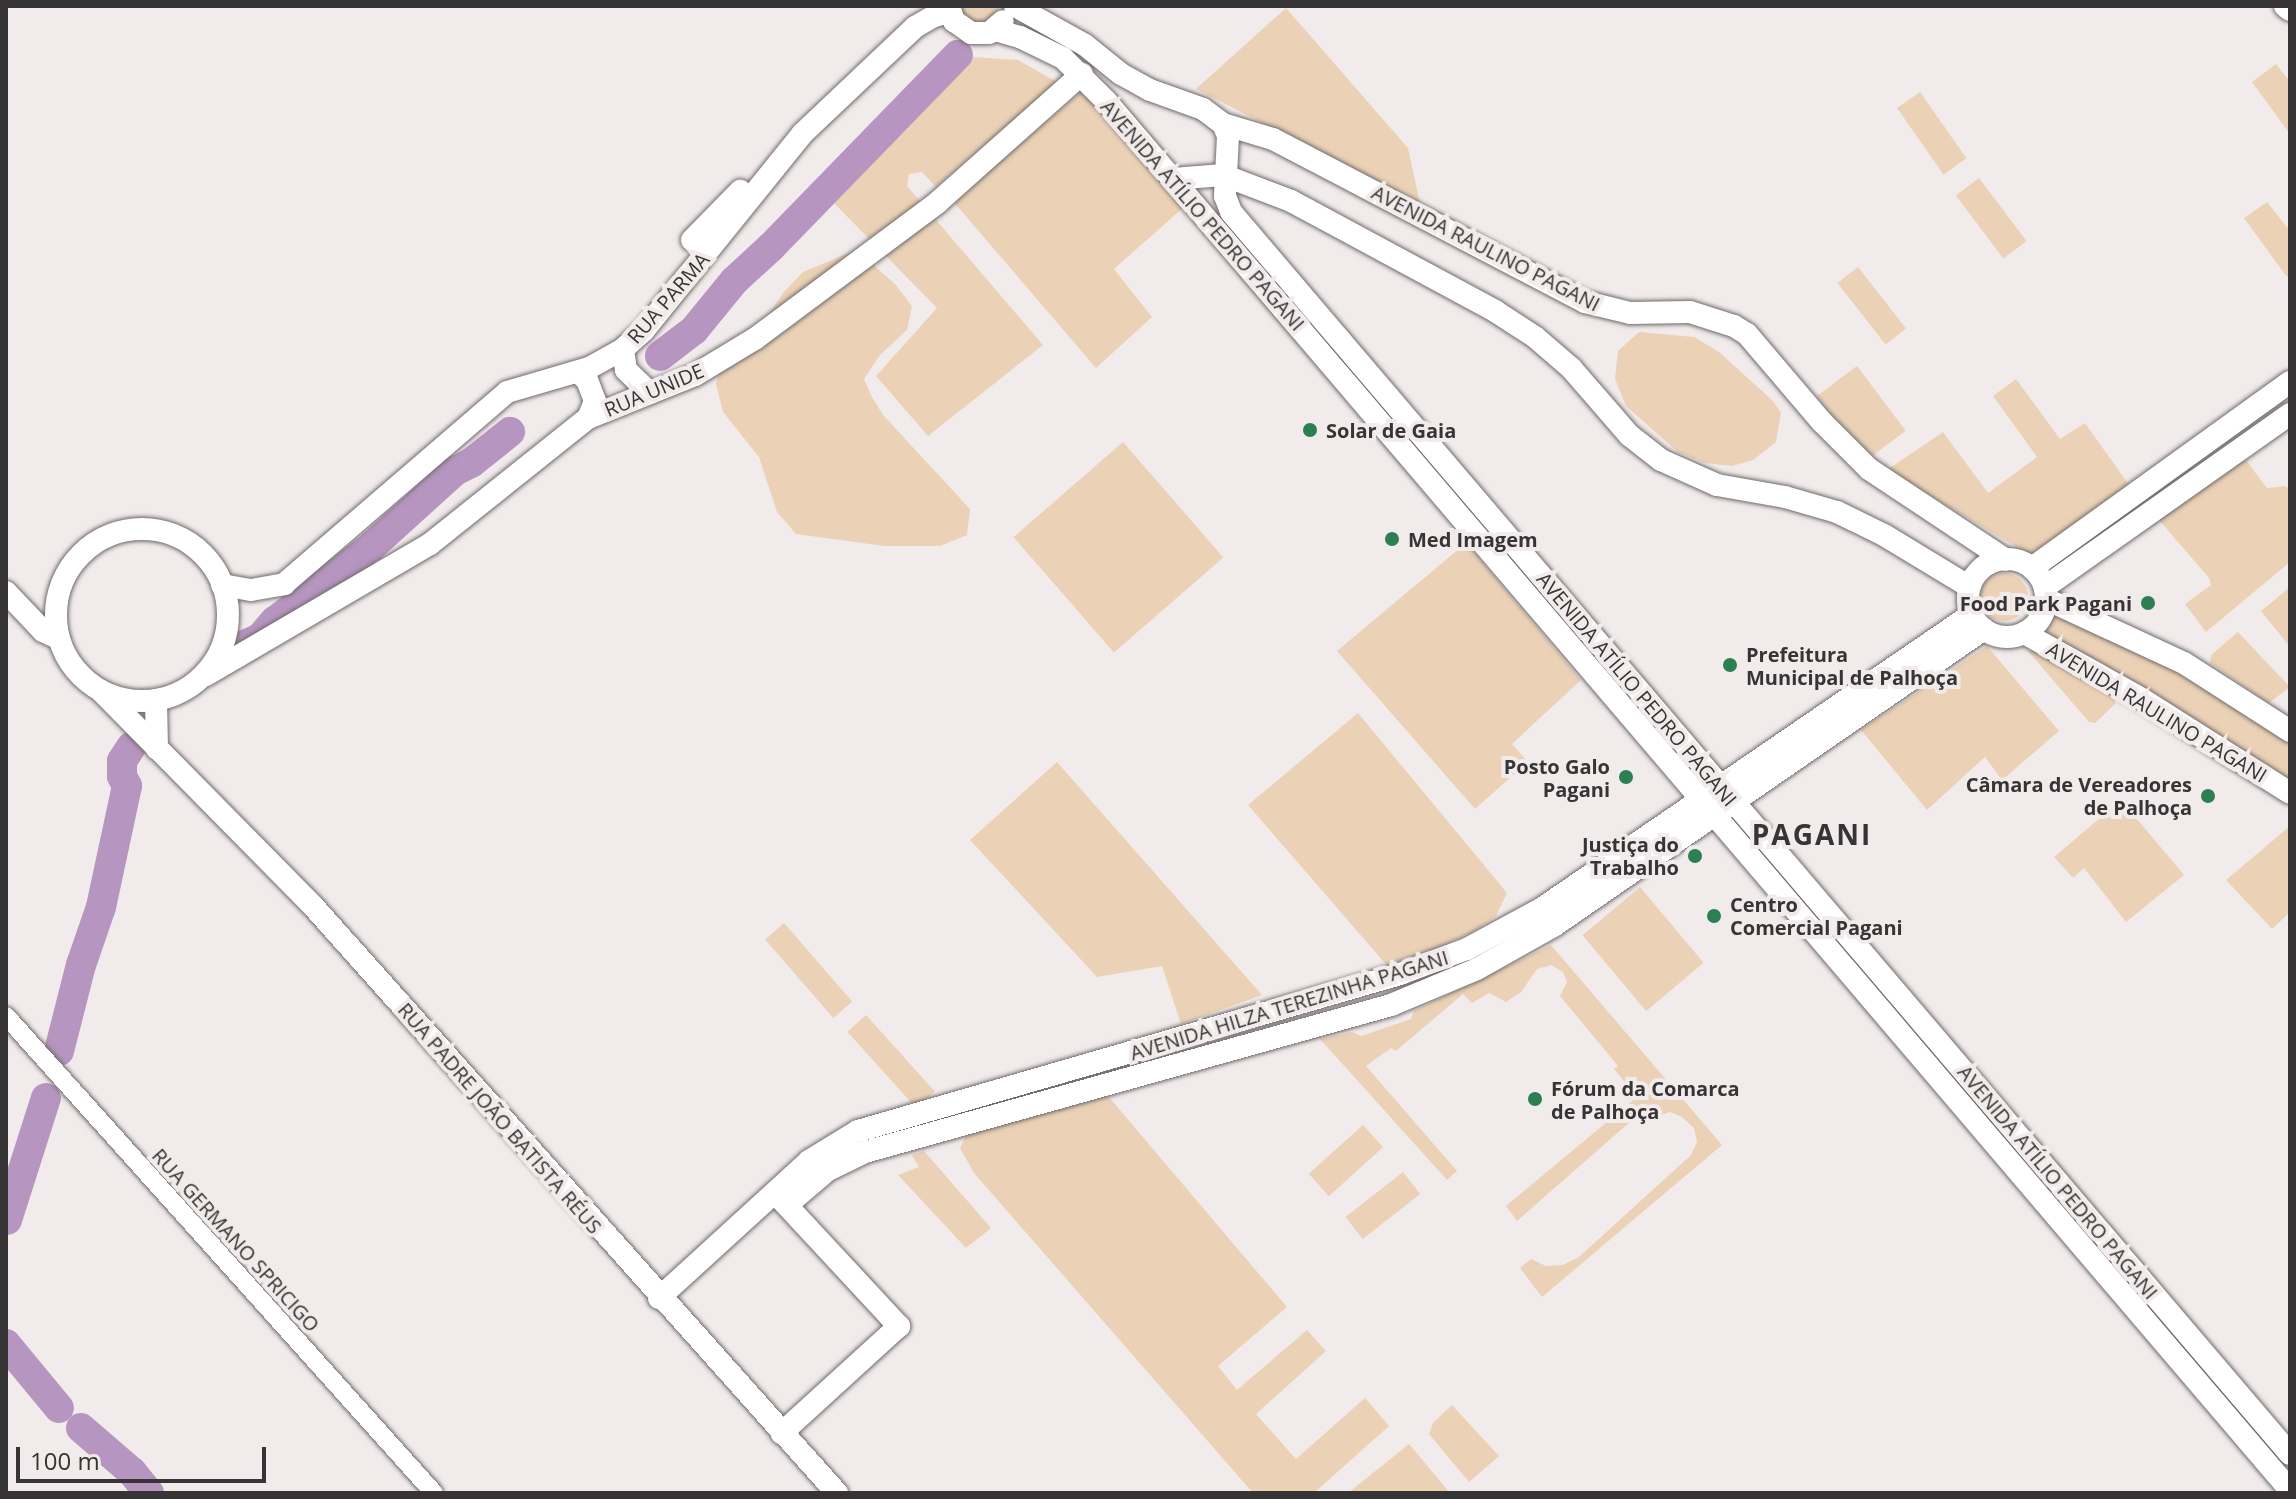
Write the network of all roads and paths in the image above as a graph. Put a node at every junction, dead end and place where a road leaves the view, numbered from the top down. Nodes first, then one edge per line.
1 (1008, 6) edge
2 (1015, 6) edge
3 (948, 8) edge
4 (995, 30) junction
5 (1082, 74) junction
6 (1223, 124) junction
7 (778, 160) junction
8 (1223, 175) junction
9 (1173, 179) junction
10 (692, 240) dead end
11 (623, 349) junction
12 (578, 372) junction
13 (2290, 382) edge
14 (650, 393) junction
15 (2290, 414) edge
16 (588, 418) junction
17 (2006, 560) junction
18 (2032, 568) junction
19 (222, 585) junction
20 (1970, 587) junction
21 (2046, 593) junction
22 (13, 600) edge
23 (56, 603) junction
24 (1978, 622) junction
25 (2024, 633) junction
26 (58, 638) junction
27 (206, 675) junction
28 (101, 691) junction
29 (156, 701) junction
30 (2290, 731) edge
31 (157, 749) junction
32 (1711, 792) junction
33 (2290, 793) edge
34 (1725, 810) junction
35 (1548, 917) junction
36 (1328, 996) junction
37 (6, 1016) edge
38 (1337, 1020) junction
39 (780, 1199) junction
40 (659, 1298) junction
41 (782, 1433) junction
42 (2290, 1454) edge
43 (2290, 1490) edge
44 (434, 1493) edge
45 (837, 1493) edge

1 - 4 main road
2 - 6 main road, AVENIDA ATÍLIO PEDRO PAGANI
3 - 4 main road, AVENIDA ATÍLIO PEDRO PAGANI
3 - 7 main road, RUA PARMA
4 - 5 main road, AVENIDA ATÍLIO PEDRO PAGANI
5 - 9 main road, AVENIDA ATÍLIO PEDRO PAGANI
5 - 14 main road, RUA UNIDE
6 - 8 main road, AVENIDA ATÍLIO PEDRO PAGANI
6 - 17 main road, AVENIDA RAULINO PAGANI
7 - 10 main road
7 - 11 main road, RUA PARMA
8 - 9 main road
8 - 20 main road
8 - 32 main road, AVENIDA ATÍLIO PEDRO PAGANI
9 - 32 main road, AVENIDA ATÍLIO PEDRO PAGANI
11 - 12 main road, RUA PARMA
11 - 14 main road
12 - 16 main road
12 - 19 main road, RUA PARMA
13 - 18 main road
14 - 16 main road, RUA UNIDE
15 - 21 main road
16 - 27 main road, RUA UNIDE
17 - 18 main road
17 - 20 main road
18 - 21 main road
19 - 23 main road
19 - 27 main road
20 - 24 main road
21 - 25 main road
21 - 30 main road
22 - 23 main road
22 - 26 main road
23 - 26 main road
24 - 25 main road
24 - 32 main road, AVENIDA HILZA TEREZINHA PAGANI
24 - 34 main road, AVENIDA HILZA TEREZINHA PAGANI
25 - 33 main road, AVENIDA RAULINO PAGANI
26 - 28 main road
27 - 29 main road
28 - 29 main road
28 - 31 main road, RUA PADRE JOÃO BATISTA RÉUS
29 - 31 main road
31 - 40 main road, RUA PADRE JOÃO BATISTA RÉUS
32 - 34 main road, AVENIDA ATÍLIO PEDRO PAGANI
32 - 35 main road, AVENIDA HILZA TEREZINHA PAGANI
34 - 35 main road, AVENIDA HILZA TEREZINHA PAGANI
34 - 42 main road, AVENIDA ATÍLIO PEDRO PAGANI
34 - 43 main road, AVENIDA ATÍLIO PEDRO PAGANI
35 - 36 main road, AVENIDA HILZA TEREZINHA PAGANI
35 - 38 main road, AVENIDA HILZA TEREZINHA PAGANI
36 - 38 main road
36 - 39 main road, AVENIDA HILZA TEREZINHA PAGANI
37 - 44 street, RUA GERMANO SPRICIGO
38 - 39 main road, AVENIDA HILZA TEREZINHA PAGANI
39 - 40 main road
39 - 41 main road
40 - 41 main road, RUA PADRE JOÃO BATISTA RÉUS
41 - 45 main road, RUA PADRE JOÃO BATISTA RÉUS

